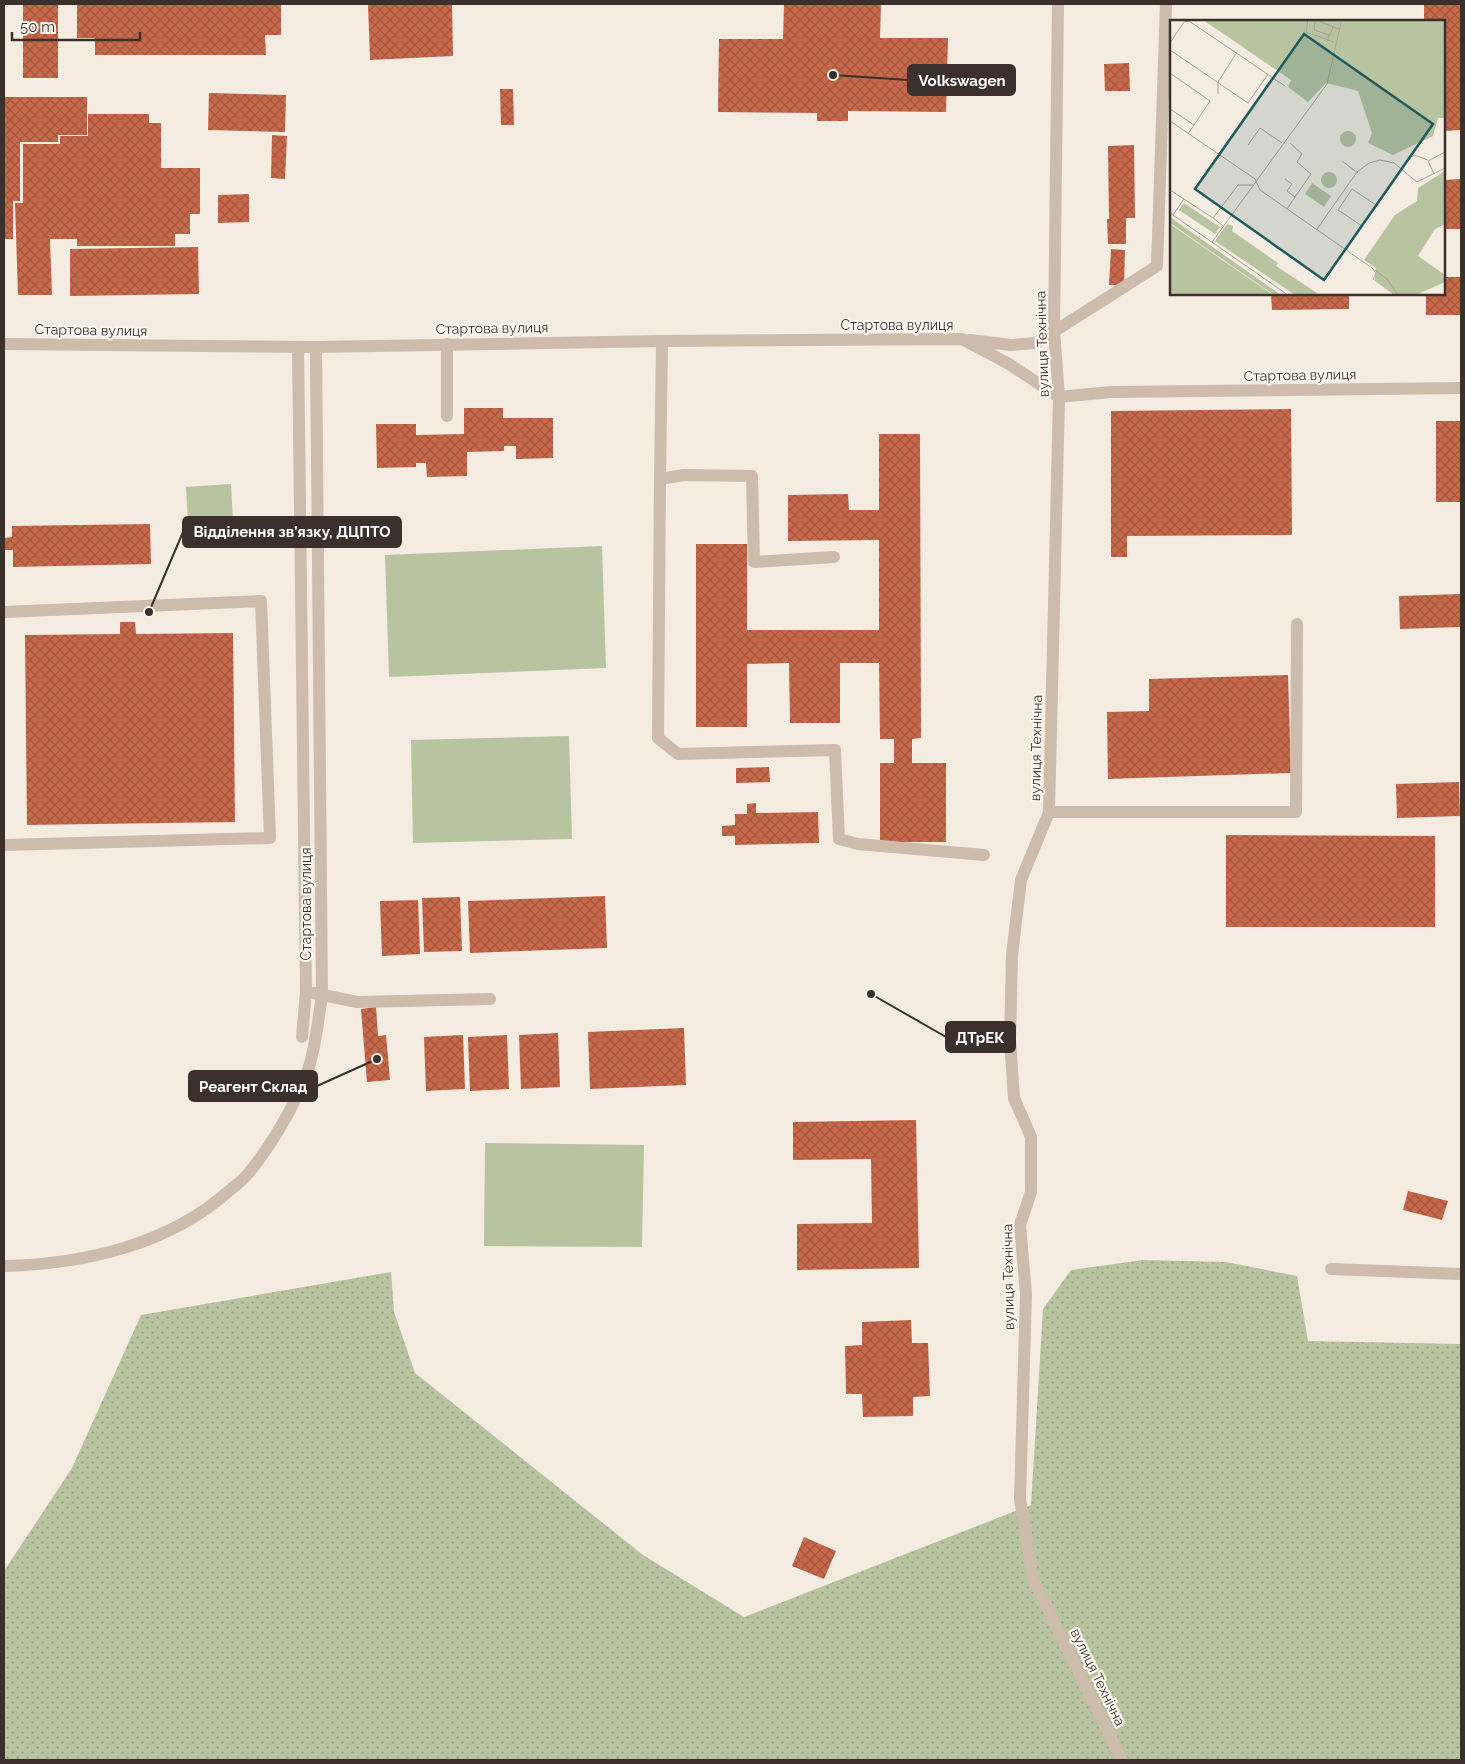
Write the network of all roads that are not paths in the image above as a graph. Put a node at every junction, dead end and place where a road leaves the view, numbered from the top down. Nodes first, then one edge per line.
1 (1058, 4) edge
2 (1166, 4) edge
3 (1054, 331) junction
4 (962, 339) junction
5 (662, 341) junction
6 (4, 344) edge
7 (447, 344) junction
8 (298, 347) junction
9 (316, 347) junction
10 (1461, 388) edge
11 (1059, 397) junction
12 (447, 416) dead end
13 (660, 479) junction
14 (834, 557) dead end
15 (4, 612) edge
16 (1297, 624) dead end
17 (1049, 812) junction
18 (4, 845) edge
19 (984, 855) dead end
20 (306, 991) junction
21 (322, 996) junction
22 (490, 999) dead end
23 (302, 1037) dead end
24 (4, 1266) edge
25 (1331, 1269) dead end
26 (1461, 1274) edge
27 (1122, 1760) edge

1 - 3 street, вулиця Технічна
2 - 3 street
3 - 4 street
3 - 11 street, вулиця Технічна
4 - 5 street, Стартова вулиця
4 - 11 street, Стартова вулиця
5 - 7 street, Стартова вулиця
5 - 13 street
6 - 8 street, Стартова вулиця
7 - 9 street, Стартова вулиця
7 - 12 street
8 - 9 street, Стартова вулиця
8 - 20 street, Стартова вулиця
9 - 21 street, Стартова вулиця
10 - 11 street, Стартова вулиця
11 - 17 street, вулиця Технічна
13 - 14 street
13 - 19 street
15 - 18 street
16 - 17 street
17 - 27 street, вулиця Технічна
20 - 21 street
20 - 23 street, Стартова вулиця
21 - 22 street
21 - 24 street, Стартова вулиця
25 - 26 street

